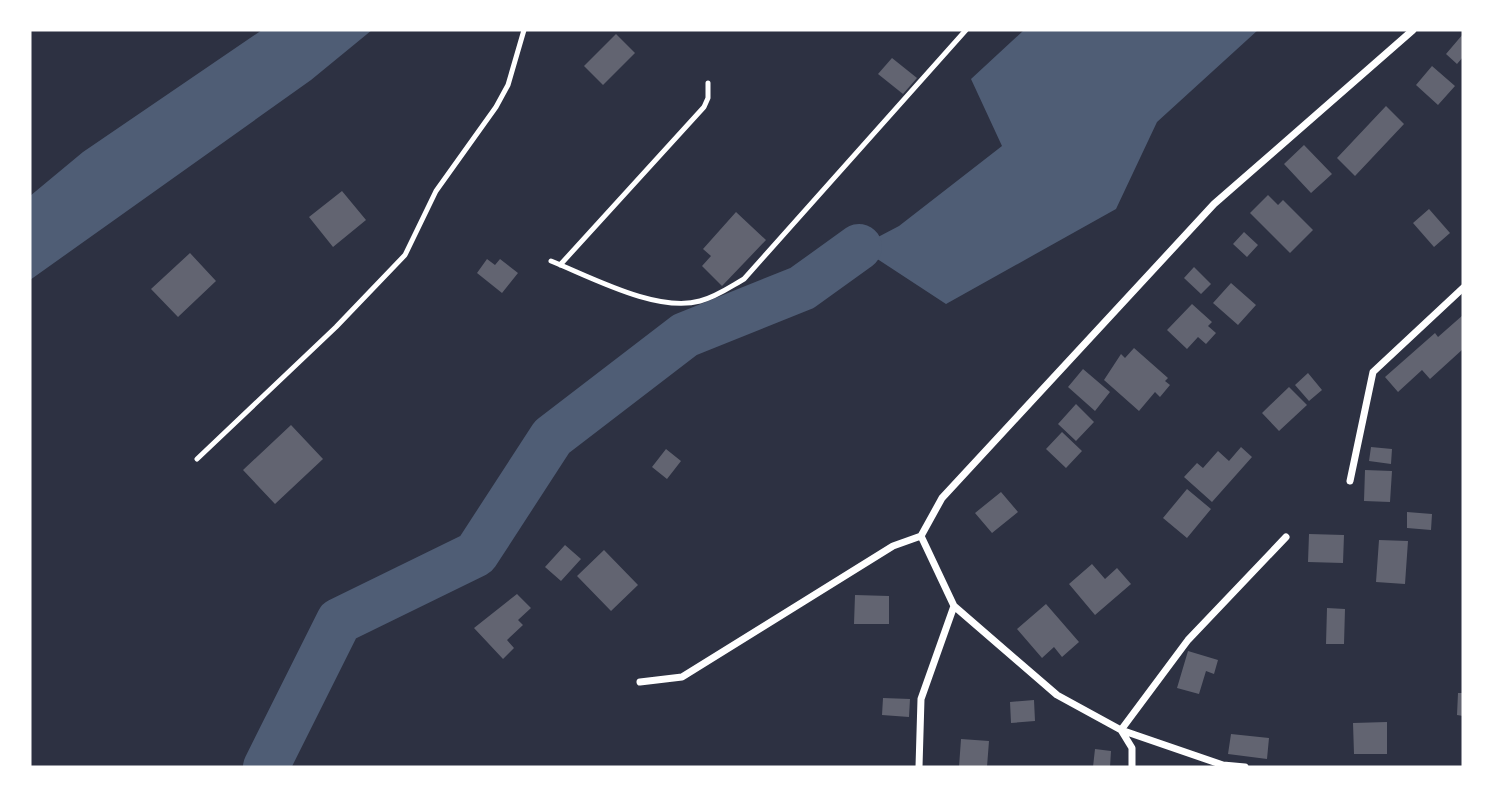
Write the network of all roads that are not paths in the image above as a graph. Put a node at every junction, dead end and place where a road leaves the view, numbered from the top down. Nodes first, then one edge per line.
1 (524, 30) edge
2 (966, 30) edge
3 (1413, 30) edge
4 (708, 83) dead end
5 (551, 261) dead end
6 (560, 265) junction
7 (1463, 288) edge
8 (197, 459) dead end
9 (1350, 481) dead end
10 (921, 536) junction
11 (1286, 537) dead end
12 (954, 606) junction
13 (640, 682) dead end
14 (1121, 730) junction
15 (919, 767) edge
16 (1132, 767) edge
17 (1245, 767) edge

1 - 8 lane
2 - 6 lane
3 - 10 street
4 - 6 lane
5 - 6 lane
7 - 9 street
10 - 12 street
10 - 13 street
11 - 14 street
12 - 14 street
12 - 15 street
14 - 16 street
14 - 17 street

